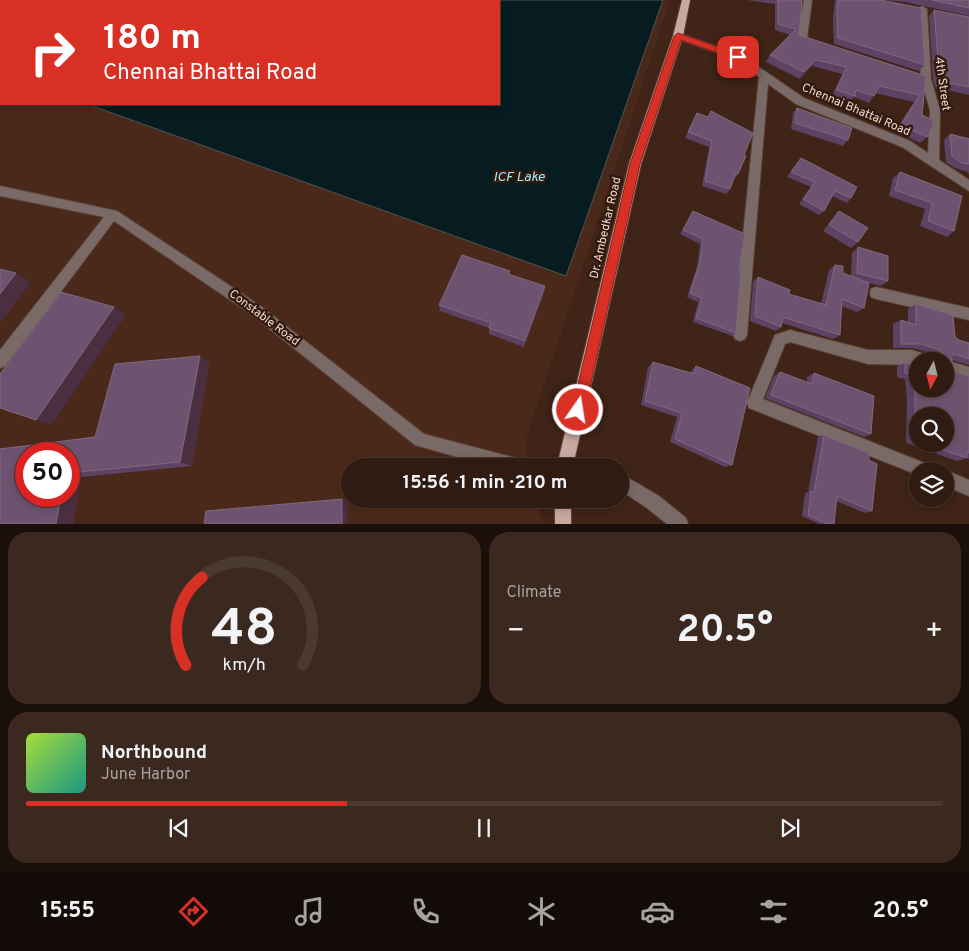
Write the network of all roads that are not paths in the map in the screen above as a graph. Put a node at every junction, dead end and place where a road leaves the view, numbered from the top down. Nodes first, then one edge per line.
1 (686, 0) edge
2 (808, 0) edge
3 (922, 10) edge
4 (678, 36) junction
5 (828, 48) edge
6 (764, 77) junction
7 (933, 162) junction
8 (969, 186) edge
9 (0, 191) edge
10 (113, 214) junction
11 (876, 293) dead end
12 (969, 314) edge
13 (740, 335) dead end
14 (909, 357) edge
15 (0, 361) edge
16 (954, 370) edge
17 (969, 374) edge
18 (486, 458) edge
19 (567, 458) edge
20 (909, 464) edge
21 (954, 482) edge
22 (629, 487) edge
23 (969, 488) edge
24 (562, 508) edge
25 (563, 524) edge
26 (680, 524) edge

1 - 4 main road, Dr. Ambedkar Road
2 - 5 street
3 - 7 street, 4th Street
4 - 6 street, Chennai Bhattai Road
4 - 19 main road, Dr. Ambedkar Road
6 - 7 street, Chennai Bhattai Road
6 - 13 street
7 - 8 street, Chennai Bhattai Road
9 - 10 street, Constable Road
10 - 15 street
10 - 18 street, Constable Road
11 - 12 street
14 - 20 street
16 - 17 street
21 - 23 street
22 - 26 street
24 - 25 main road

